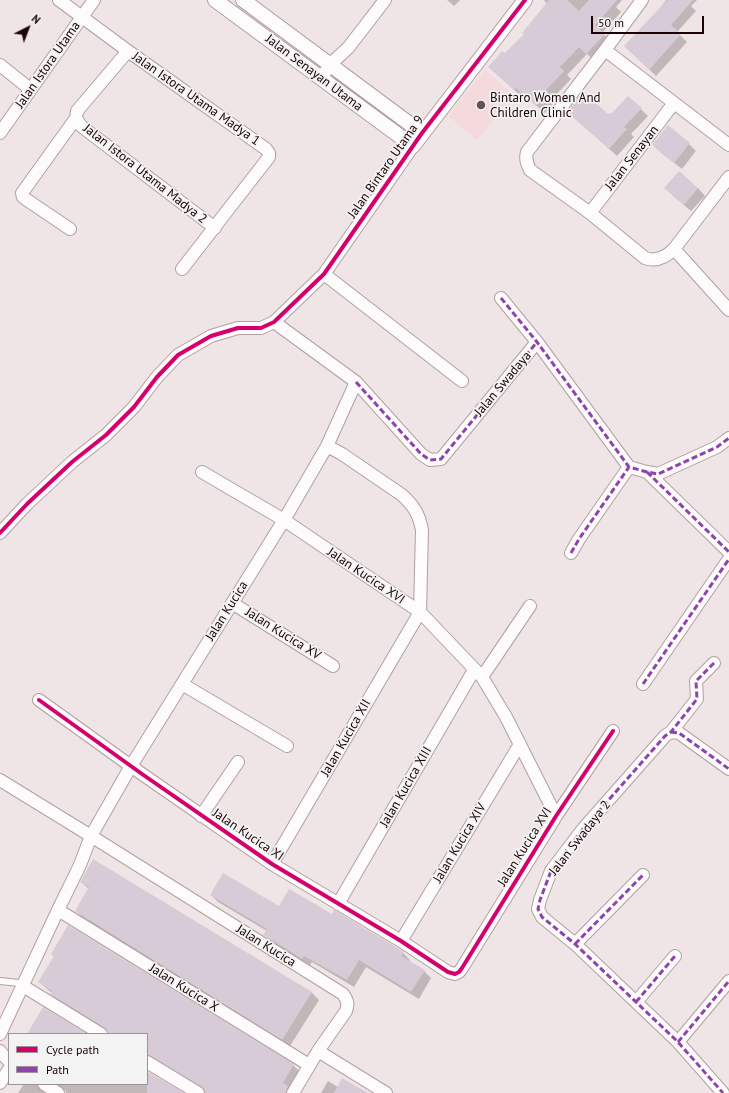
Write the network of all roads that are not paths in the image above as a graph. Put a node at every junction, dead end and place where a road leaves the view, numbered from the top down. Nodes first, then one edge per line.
1 (59, 0) edge
2 (94, 0) edge
3 (215, 0) edge
4 (243, 0) edge
5 (385, 0) edge
6 (525, 0) edge
7 (642, 0) edge
8 (82, 17) junction
9 (605, 50) junction
10 (128, 51) junction
11 (0, 65) edge
12 (334, 68) junction
13 (324, 80) junction
14 (30, 90) junction
15 (674, 103) junction
16 (76, 118) junction
17 (0, 133) edge
18 (422, 133) junction
19 (729, 145) edge
20 (413, 146) junction
21 (729, 177) edge
22 (590, 213) junction
23 (214, 228) junction
24 (70, 229) dead end
25 (674, 249) junction
26 (182, 270) dead end
27 (324, 274) junction
28 (501, 298) dead end
29 (729, 310) edge
30 (274, 322) junction
31 (537, 342) junction
32 (356, 382) junction
33 (462, 382) dead end
34 (729, 438) edge
35 (327, 446) junction
36 (629, 467) junction
37 (202, 472) dead end
38 (647, 472) junction
39 (284, 520) junction
40 (0, 533) edge
41 (729, 552) edge
42 (571, 553) dead end
43 (729, 559) edge
44 (232, 603) junction
45 (530, 606) dead end
46 (420, 612) junction
47 (714, 662) dead end
48 (333, 666) dead end
49 (478, 674) junction
50 (182, 684) junction
51 (643, 684) dead end
52 (39, 700) dead end
53 (613, 730) dead end
54 (671, 732) junction
55 (520, 744) junction
56 (287, 746) dead end
57 (238, 762) dead end
58 (131, 766) junction
59 (729, 769) edge
60 (0, 780) edge
61 (201, 816) junction
62 (556, 816) junction
63 (91, 836) junction
64 (272, 864) junction
65 (643, 875) dead end
66 (338, 904) junction
67 (58, 910) junction
68 (401, 941) junction
69 (575, 944) junction
70 (675, 956) dead end
71 (455, 974) joint
72 (0, 981) edge
73 (729, 981) edge
74 (23, 986) junction
75 (636, 1002) junction
76 (99, 1033) edge
77 (0, 1034) edge
78 (678, 1042) junction
79 (0, 1051) edge
80 (318, 1051) junction
81 (8, 1060) edge
82 (148, 1063) edge
83 (309, 1065) junction
84 (8, 1071) edge
85 (0, 1083) edge
86 (46, 1085) edge
87 (58, 1093) edge
88 (198, 1093) edge
89 (293, 1093) edge
90 (386, 1093) edge
91 (723, 1093) edge

1 - 8 street, Jalan Istora Utama Madya 1
2 - 8 street, Jalan Istora Utama
3 - 13 street, Jalan Senayan Utama
4 - 12 street, Jalan Senayan Utama
5 - 12 street
6 - 18 street, Jalan Bintaro Utama 9
7 - 9 street
8 - 10 street, Jalan Istora Utama Madya 1
8 - 14 street, Jalan Istora Utama
9 - 15 street
9 - 22 street
10 - 16 street
10 - 23 street, Jalan Istora Utama Madya 1
11 - 14 street
12 - 13 street
12 - 18 street, Jalan Senayan Utama
13 - 20 street, Jalan Senayan Utama
14 - 17 street, Jalan Istora Utama
15 - 19 street
15 - 22 street, Jalan Senayan
16 - 23 street, Jalan Istora Utama Madya 2
16 - 24 street
18 - 20 street, Jalan Bintaro Utama 9
20 - 27 street, Jalan Bintaro Utama 9
21 - 25 street
22 - 25 street
23 - 26 street, Jalan Istora Utama Madya 1
25 - 29 street
27 - 30 street, Jalan Bintaro Utama 9
27 - 33 street
28 - 31 street
30 - 32 street, Jalan Swadaya
30 - 40 street
31 - 32 street, Jalan Swadaya
31 - 36 street, Jalan Swadaya
32 - 35 street, Jalan Kucica
34 - 38 street
35 - 39 street, Jalan Kucica
35 - 46 street
36 - 38 street
36 - 42 street
37 - 39 street, Jalan Kucica XVI
38 - 41 street
39 - 44 street, Jalan Kucica
39 - 46 street, Jalan Kucica XVI
43 - 51 street
44 - 48 street, Jalan Kucica XV
44 - 50 street, Jalan Kucica
45 - 49 street, Jalan Kucica XIII
46 - 49 street, Jalan Kucica XVI
46 - 64 street, Jalan Kucica XII
47 - 54 street, Jalan Swadaya 2
49 - 55 street, Jalan Kucica XVI
49 - 66 street, Jalan Kucica XIII
50 - 56 street
50 - 58 street, Jalan Kucica
52 - 58 street, Jalan Kucica XI
53 - 62 street, Jalan Kucica XVI
54 - 59 street
54 - 69 street, Jalan Swadaya 2
55 - 62 street, Jalan Kucica XVI
55 - 68 street, Jalan Kucica XIV
57 - 61 street, Jalan Kucica XI
58 - 61 street, Jalan Kucica XI
58 - 63 street, Jalan Kucica
60 - 63 street, Jalan Kucica
61 - 64 street, Jalan Kucica XI
62 - 71 street, Jalan Kucica XVI
63 - 67 street, Jalan Kucica
63 - 80 street, Jalan Kucica
64 - 66 street, Jalan Kucica XI
65 - 69 street
66 - 68 street, Jalan Kucica XI
67 - 74 street, Jalan Kucica
67 - 83 street, Jalan Kucica X
68 - 71 street, Jalan Kucica XI
69 - 75 street, Jalan Swadaya 2
70 - 75 street
72 - 74 lane
73 - 78 street
74 - 76 street
74 - 77 street, Jalan Kucica
75 - 78 street, Jalan Swadaya 2
78 - 91 street, Jalan Swadaya 2
79 - 81 street
80 - 83 street, Jalan Kucica
80 - 90 street
82 - 88 street
83 - 89 street, Jalan Kucica
84 - 85 street
86 - 87 street

